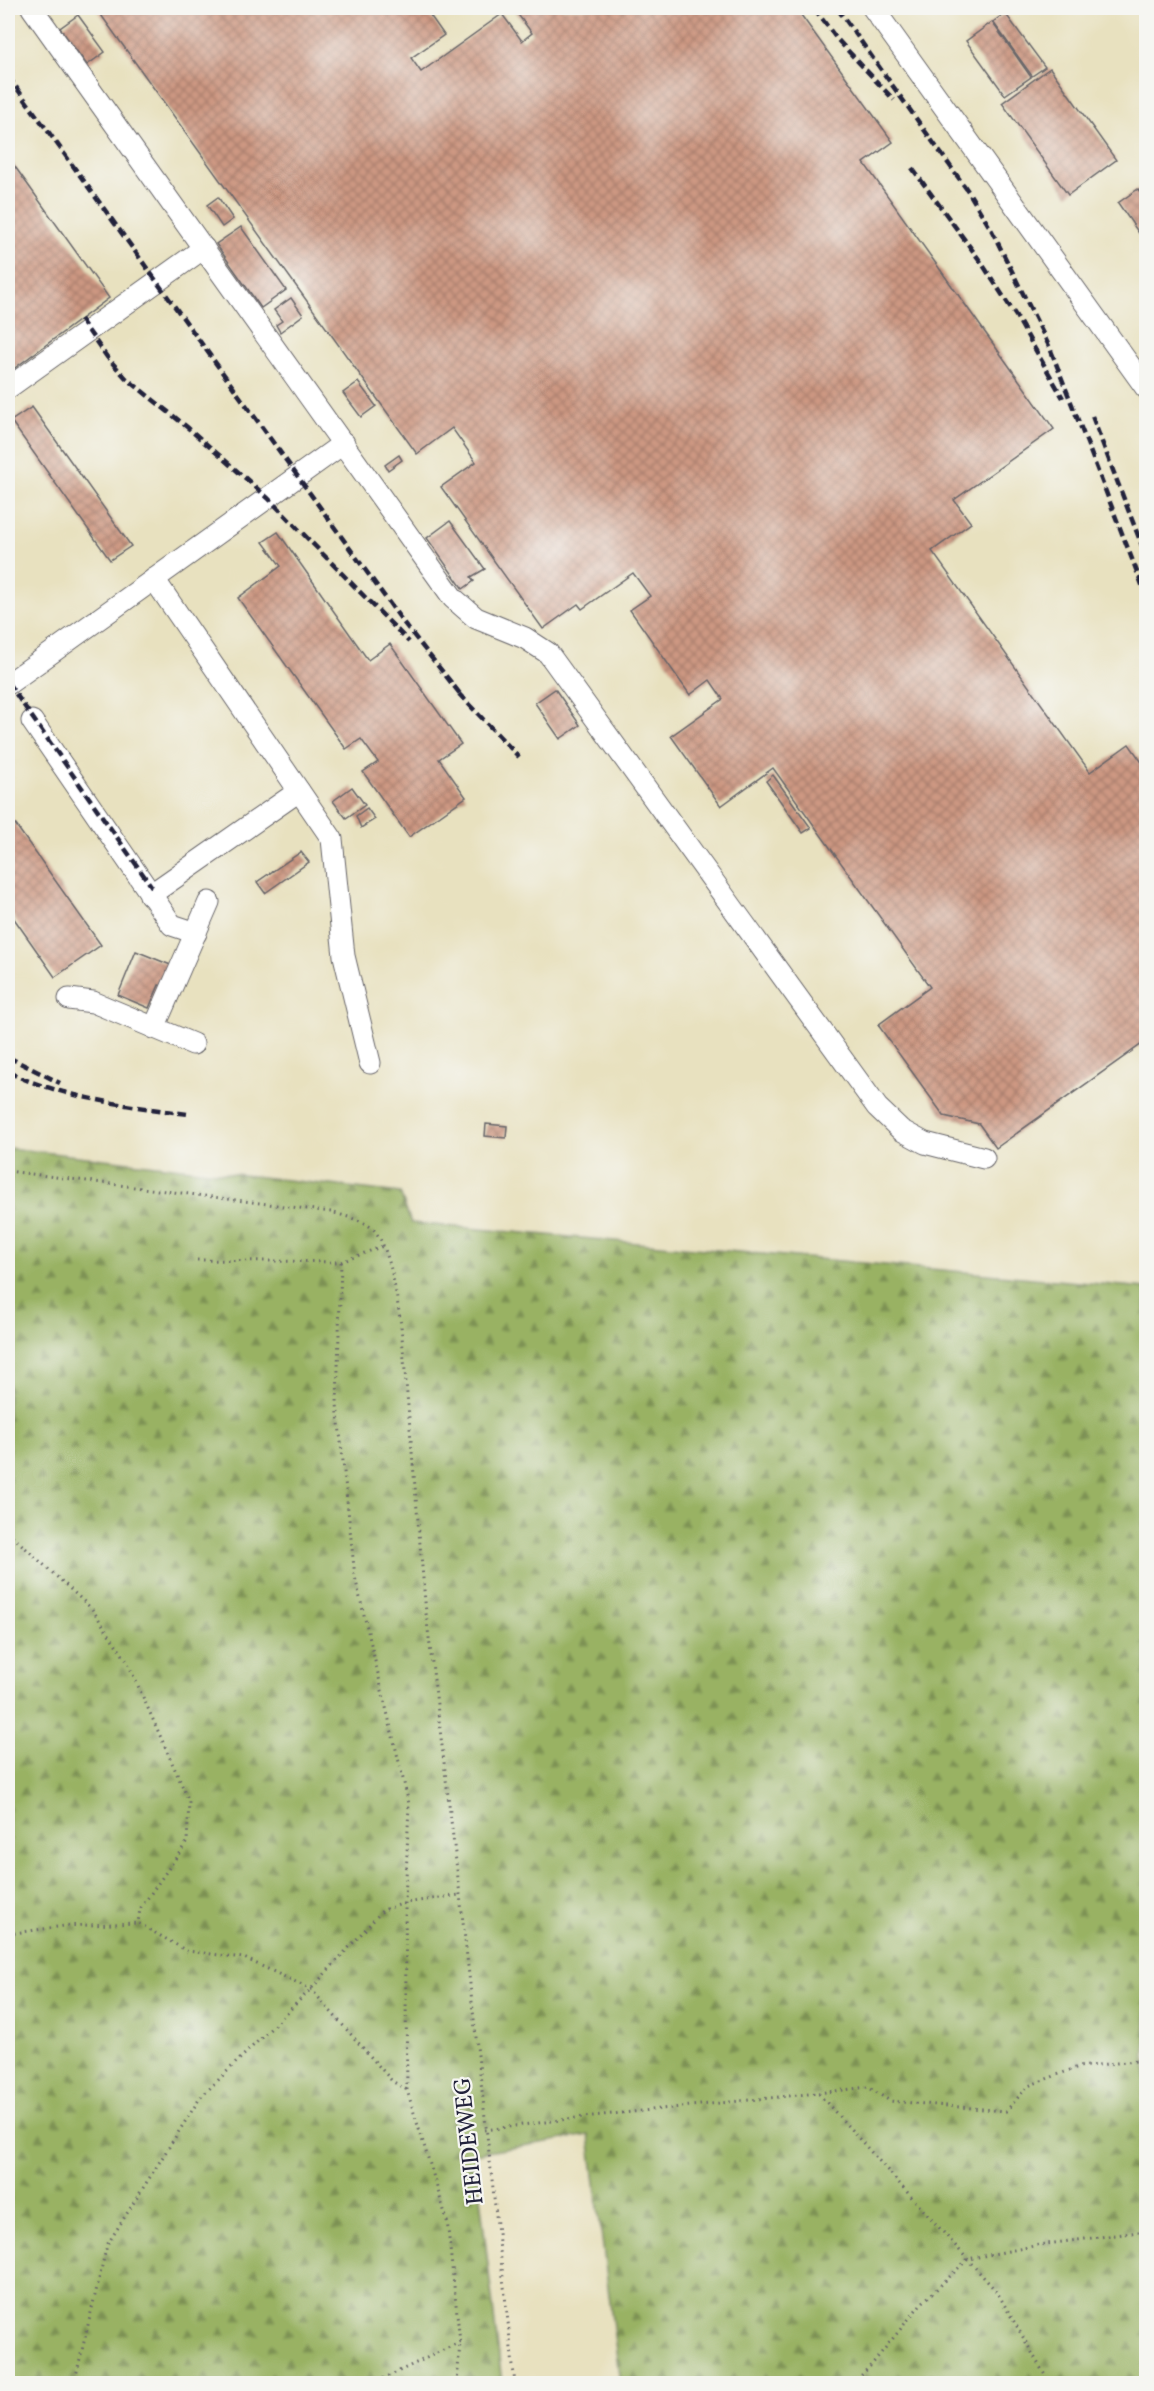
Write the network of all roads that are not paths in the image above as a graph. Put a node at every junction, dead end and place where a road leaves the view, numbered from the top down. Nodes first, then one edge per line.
1 (32, 8) edge
2 (873, 8) edge
3 (204, 248) junction
4 (8, 388) edge
5 (1146, 388) edge
6 (344, 444) junction
7 (154, 579) junction
8 (8, 684) edge
9 (32, 721) dead end
10 (299, 791) junction
11 (150, 895) junction
12 (209, 902) dead end
13 (196, 933) junction
14 (69, 999) dead end
15 (154, 1028) junction
16 (193, 1044) dead end
17 (370, 1063) dead end
18 (984, 1158) dead end

1 - 3 lane
2 - 5 lane
3 - 4 lane
3 - 6 lane
6 - 7 lane
6 - 18 lane
7 - 8 lane
7 - 10 lane
9 - 11 lane
10 - 11 lane
10 - 17 lane
11 - 13 lane
12 - 13 lane
13 - 15 lane
14 - 15 lane
15 - 16 lane

